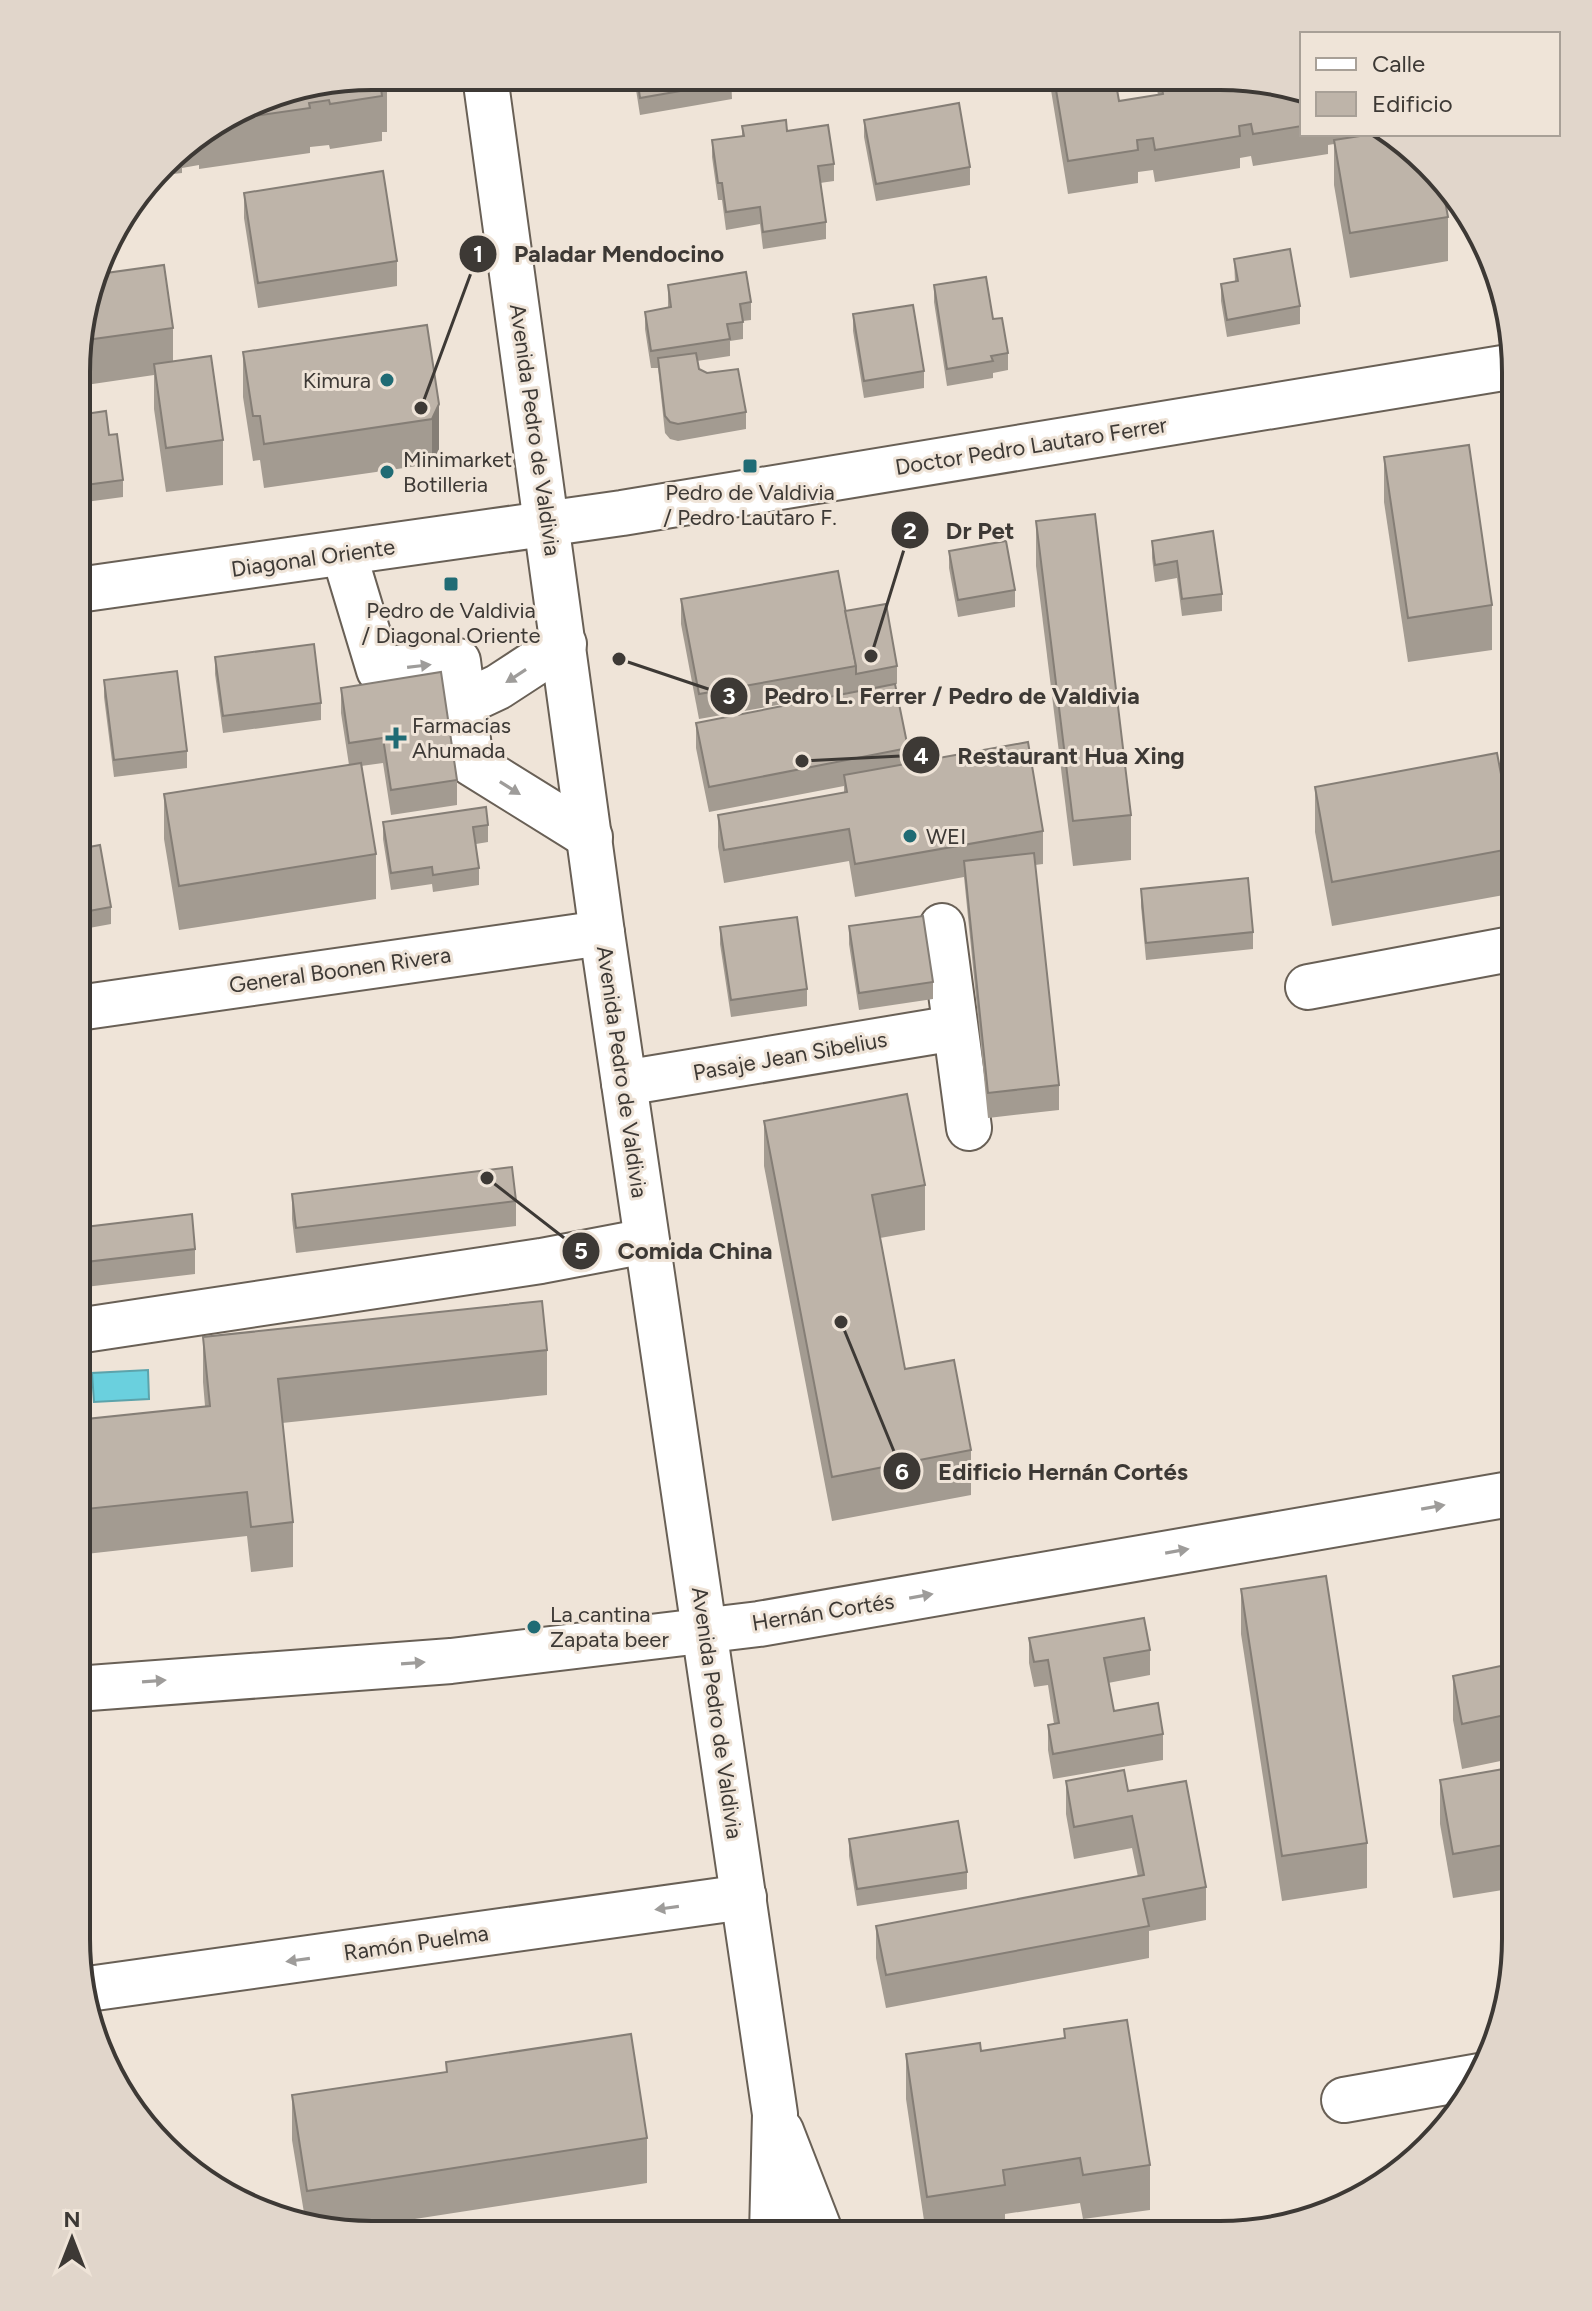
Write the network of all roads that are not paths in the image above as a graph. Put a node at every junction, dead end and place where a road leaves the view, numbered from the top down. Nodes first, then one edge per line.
1 (487, 91) edge
2 (1502, 368) edge
3 (548, 525) junction
4 (344, 554) junction
5 (90, 588) edge
6 (564, 644) junction
7 (464, 703) junction
8 (590, 837) junction
9 (942, 926) dead end
10 (602, 933) junction
11 (1502, 951) edge
12 (1308, 987) dead end
13 (90, 1006) edge
14 (955, 1028) junction
15 (624, 1083) junction
16 (969, 1128) dead end
17 (646, 1241) junction
18 (90, 1329) edge
19 (1501, 1496) edge
20 (706, 1630) junction
21 (90, 1688) edge
22 (744, 1897) junction
23 (94, 1988) edge
24 (1465, 2079) edge
25 (1344, 2100) dead end
26 (775, 2114) junction
27 (772, 2221) edge
28 (816, 2221) edge

1 - 3 main road, Avenida Pedro de Valdivia
2 - 3 main road, Doctor Pedro Lautaro Ferrer
3 - 4 main road, Diagonal Oriente
3 - 6 main road, Avenida Pedro de Valdivia
4 - 5 main road, Diagonal Oriente
4 -> 7 main road
6 -> 7 main road
6 - 8 main road, Avenida Pedro de Valdivia
7 -> 8 main road
8 - 10 main road, Avenida Pedro de Valdivia
9 - 14 main road
10 - 13 main road, General Boonen Rivera
10 - 15 main road, Avenida Pedro de Valdivia
11 - 12 main road
14 - 15 main road, Pasaje Jean Sibelius
14 - 16 main road
15 - 17 main road, Avenida Pedro de Valdivia
17 - 18 main road
17 - 20 main road, Avenida Pedro de Valdivia
20 -> 19 main road, Hernán Cortés
21 -> 20 main road, Hernán Cortés
20 - 22 main road, Avenida Pedro de Valdivia
22 -> 23 main road, Ramón Puelma
22 - 26 main road, Avenida Pedro de Valdivia
24 - 25 main road
26 - 27 main road, Avenida Pedro de Valdivia
26 - 28 main road, Avenida Pedro de Valdivia

